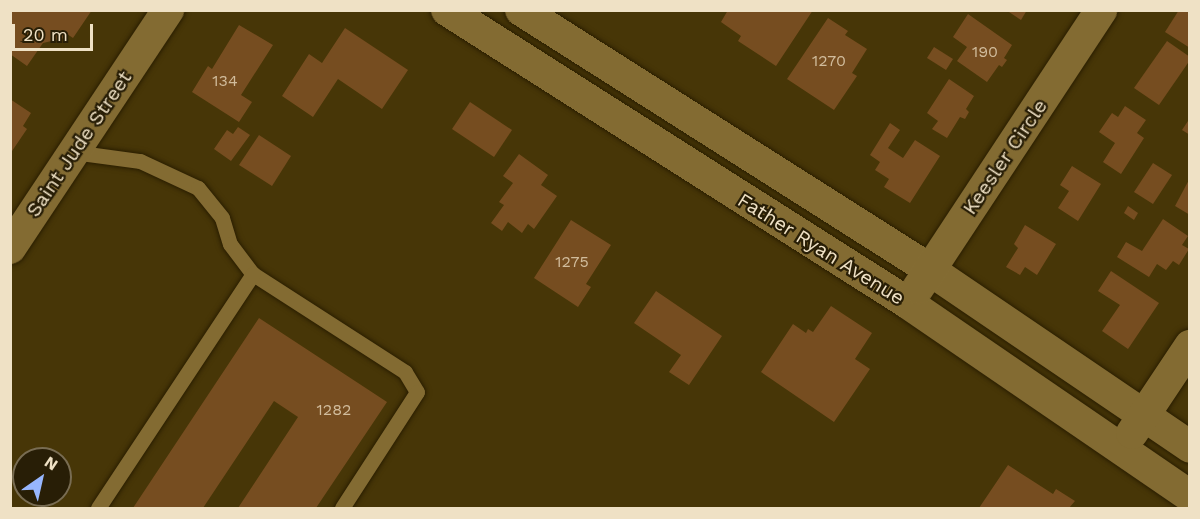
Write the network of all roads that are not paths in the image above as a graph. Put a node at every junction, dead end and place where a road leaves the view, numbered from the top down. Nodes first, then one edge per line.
1 (168, 10) edge
2 (447, 10) edge
3 (521, 10) edge
4 (1101, 10) edge
5 (74, 152) junction
6 (10, 248) edge
7 (930, 270) junction
8 (253, 273) junction
9 (908, 303) junction
10 (1190, 346) edge
11 (1145, 415) junction
12 (1190, 447) edge
13 (1121, 448) junction
14 (1190, 496) edge
15 (99, 508) edge
16 (342, 508) edge

1 - 5 street, Saint Jude Street
2 - 9 street, Father Ryan Avenue
3 - 7 street, Father Ryan Avenue
4 - 7 street, Keesler Circle
5 - 6 street, Saint Jude Street
5 - 8 lane
7 - 9 street, Keesler Circle
7 - 11 street, Father Ryan Avenue
8 - 15 lane
8 - 16 lane
9 - 13 street, Father Ryan Avenue
10 - 11 street
11 - 12 street, Father Ryan Avenue
11 - 13 street
13 - 14 street, Father Ryan Avenue

